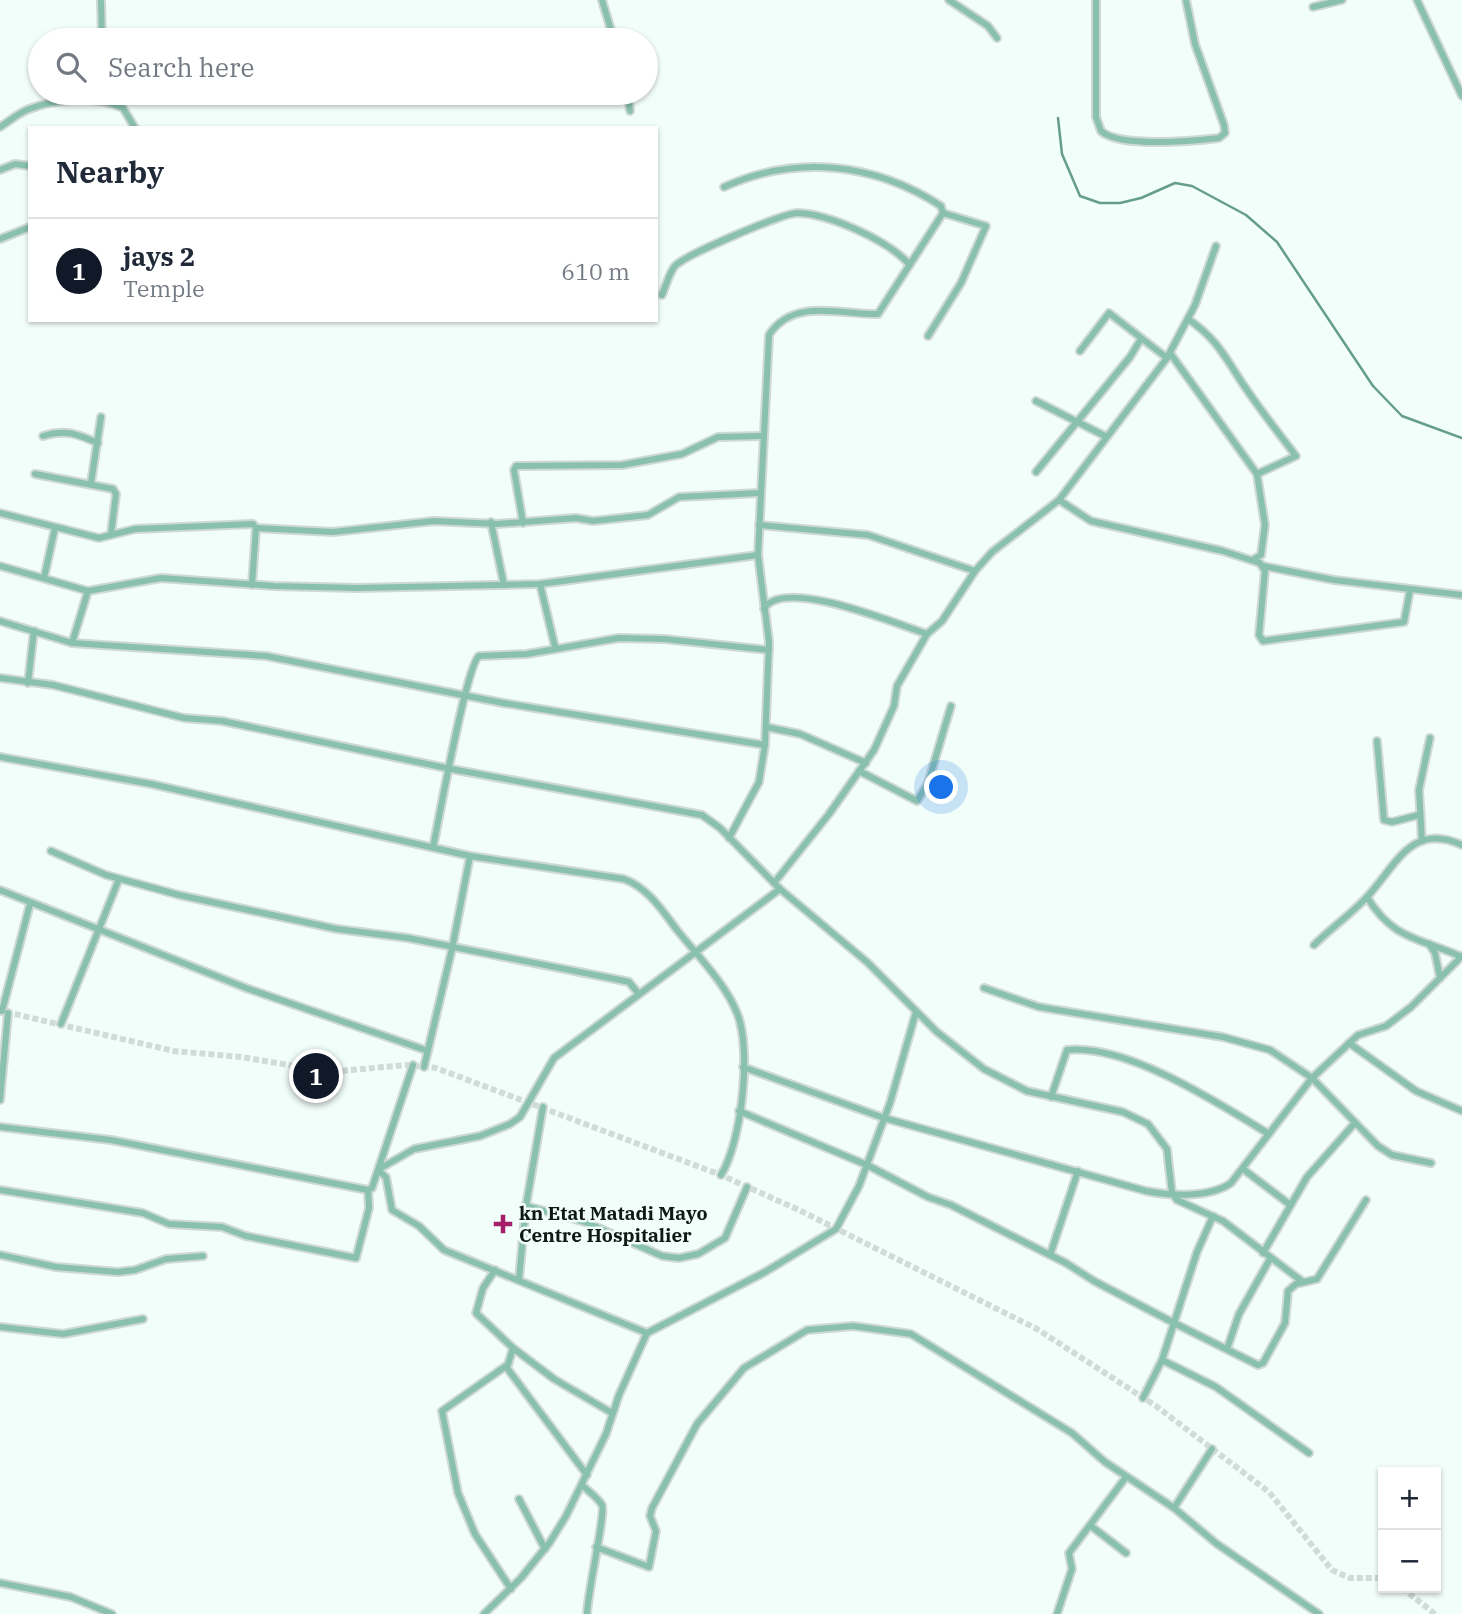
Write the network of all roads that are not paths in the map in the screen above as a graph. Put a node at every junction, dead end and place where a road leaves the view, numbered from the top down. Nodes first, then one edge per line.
1 (101, 0) edge
2 (602, 0) edge
3 (949, 0) edge
4 (1096, 0) edge
5 (1186, 0) edge
6 (1342, 0) edge
7 (1417, 0) edge
8 (1313, 7) dead end
9 (102, 28) edge
10 (610, 28) edge
11 (997, 38) dead end
12 (1462, 96) edge
13 (48, 105) edge
14 (115, 105) edge
15 (629, 105) edge
16 (630, 111) dead end
17 (134, 126) edge
18 (0, 127) edge
19 (28, 166) edge
20 (0, 170) edge
21 (724, 187) dead end
22 (943, 213) junction
23 (28, 228) edge
24 (0, 239) edge
25 (1216, 246) dead end
26 (908, 263) junction
27 (662, 295) dead end
28 (1188, 319) junction
29 (928, 336) dead end
30 (1141, 339) junction
31 (1080, 351) dead end
32 (1169, 356) junction
33 (1036, 401) dead end
34 (101, 417) dead end
35 (1078, 422) junction
36 (43, 436) dead end
37 (762, 436) junction
38 (1105, 436) junction
39 (98, 443) junction
40 (1036, 472) dead end
41 (35, 474) dead end
42 (1257, 474) junction
43 (91, 483) junction
44 (759, 493) junction
45 (1059, 500) junction
46 (0, 513) edge
47 (491, 522) junction
48 (523, 523) junction
49 (758, 525) junction
50 (55, 528) junction
51 (256, 528) junction
52 (111, 534) junction
53 (758, 555) junction
54 (1254, 559) junction
55 (0, 566) edge
56 (1264, 566) junction
57 (975, 571) junction
58 (44, 578) junction
59 (540, 584) junction
60 (252, 585) junction
61 (505, 585) junction
62 (1410, 590) junction
63 (89, 591) junction
64 (1462, 595) edge
65 (764, 609) junction
66 (0, 621) edge
67 (34, 631) junction
68 (927, 634) junction
69 (72, 643) junction
70 (555, 648) junction
71 (769, 650) junction
72 (0, 678) edge
73 (28, 683) junction
74 (464, 695) junction
75 (951, 706) dead end
76 (766, 727) junction
77 (1430, 738) dead end
78 (1377, 741) dead end
79 (765, 746) junction
80 (0, 757) edge
81 (866, 763) junction
82 (451, 769) junction
83 (859, 771) junction
84 (1419, 814) junction
85 (729, 838) junction
86 (1422, 841) junction
87 (1462, 845) edge
88 (433, 847) junction
89 (51, 851) dead end
90 (470, 856) junction
91 (119, 879) junction
92 (774, 883) junction
93 (780, 889) junction
94 (0, 890) edge
95 (1367, 897) junction
96 (30, 904) junction
97 (97, 929) junction
98 (1428, 942) junction
99 (1314, 945) dead end
100 (452, 949) junction
101 (696, 953) junction
102 (1462, 956) edge
103 (1440, 978) junction
104 (984, 988) dead end
105 (638, 993) junction
106 (5, 1012) edge
107 (916, 1012) junction
108 (61, 1024) dead end
109 (1349, 1043) junction
110 (428, 1051) junction
111 (413, 1065) dead end
112 (424, 1067) dead end
113 (743, 1067) junction
114 (1312, 1078) junction
115 (1, 1083) edge
116 (1051, 1097) junction
117 (0, 1100) edge
118 (543, 1107) dead end
119 (739, 1111) junction
120 (1462, 1111) edge
121 (884, 1118) junction
122 (1354, 1124) junction
123 (0, 1127) edge
124 (1269, 1134) junction
125 (1431, 1163) dead end
126 (867, 1165) junction
127 (381, 1170) junction
128 (1242, 1170) junction
129 (1078, 1171) junction
130 (721, 1175) dead end
131 (747, 1187) dead end
132 (368, 1190) junction
133 (0, 1191) edge
134 (1172, 1193) junction
135 (1366, 1200) dead end
136 (1289, 1204) junction
137 (526, 1206) junction
138 (1213, 1216) junction
139 (1263, 1253) junction
140 (0, 1255) edge
141 (1051, 1255) junction
142 (203, 1256) dead end
143 (1270, 1259) junction
144 (495, 1270) junction
145 (519, 1279) junction
146 (1303, 1282) junction
147 (143, 1319) dead end
148 (1174, 1323) junction
149 (0, 1327) edge
150 (647, 1333) junction
151 (513, 1348) junction
152 (1227, 1349) junction
153 (1162, 1360) junction
154 (506, 1366) junction
155 (1143, 1398) dead end
156 (612, 1413) junction
157 (1212, 1449) dead end
158 (1310, 1453) dead end
159 (587, 1475) junction
160 (1126, 1477) junction
161 (582, 1485) junction
162 (519, 1499) dead end
163 (1174, 1508) junction
164 (1091, 1527) junction
165 (596, 1547) junction
166 (545, 1549) junction
167 (1126, 1553) dead end
168 (0, 1583) edge
169 (511, 1590) junction
170 (112, 1614) edge
171 (484, 1614) edge
172 (587, 1614) edge
173 (1057, 1614) edge
174 (1319, 1614) edge

1 - 9 street
2 - 10 street
3 - 11 street
4 - 5 street
6 - 8 street
7 - 12 street
13 - 18 street
14 - 17 street
15 - 16 street
19 - 20 street
21 - 22 street
22 - 26 street
22 - 29 street
23 - 24 street
25 - 28 street
26 - 27 street
26 - 37 street
28 - 32 street
28 - 42 street
30 - 31 street
30 - 32 street
30 - 35 street
32 - 38 street
32 - 42 street
33 - 35 street
34 - 39 street
35 - 38 street
35 - 40 street
36 - 39 street
37 - 44 street
37 - 48 street
38 - 45 street
39 - 43 street
41 - 43 street
42 - 54 street
43 - 52 street
44 - 48 street
44 - 49 street
45 - 54 street
45 - 57 street
46 - 50 street
47 - 48 street
47 - 51 street
47 - 61 street
49 - 53 street
49 - 57 street
50 - 52 street
50 - 58 street
51 - 52 street
51 - 60 street
53 - 59 street
53 - 65 street
54 - 56 street
55 - 58 street
56 - 62 street
56 - 62 street
57 - 68 street
58 - 63 street
59 - 61 street
59 - 70 street
60 - 61 street
60 - 63 street
62 - 64 street
63 - 69 street
65 - 68 street
65 - 71 street
66 - 67 street
67 - 69 street
67 - 73 street
68 - 81 street
69 - 74 street
70 - 71 street
70 - 74 street
71 - 76 street
72 - 73 street
73 - 82 street
74 - 79 street
74 - 82 street
75 - 83 street
76 - 79 street
76 - 81 street
77 - 84 street
78 - 84 street
79 - 85 street
80 - 88 street
81 - 83 street
82 - 85 street
82 - 88 street
83 - 92 street
84 - 86 street
85 - 92 street
86 - 87 street
86 - 95 street
88 - 90 street
89 - 91 street
90 - 100 street
90 - 101 street
91 - 97 street
91 - 100 street
92 - 93 street
93 - 101 street
93 - 107 street
94 - 96 street
95 - 98 street
95 - 99 street
96 - 97 street
96 - 106 street
97 - 108 street
97 - 110 street
98 - 102 street
98 - 103 street
100 - 105 street
100 - 110 street
101 - 105 street
101 - 113 street
102 - 103 street
103 - 109 street
104 - 114 street
105 - 127 street
106 - 115 street
107 - 116 street
107 - 121 street
109 - 114 street
109 - 120 street
110 - 112 street
111 - 127 street
113 - 119 street
113 - 121 street
114 - 122 street
114 - 124 street
115 - 117 street
116 - 124 street
116 - 134 street
118 - 137 street
119 - 126 street
119 - 130 street
121 - 126 street
121 - 129 street
122 - 125 street
122 - 136 street
123 - 132 street
124 - 128 street
126 - 141 street
126 - 150 street
127 - 132 street
127 - 144 street
128 - 134 street
128 - 136 street
129 - 134 street
129 - 141 street
131 - 137 street
132 - 133 street
134 - 138 street
135 - 146 street
136 - 139 street
137 - 145 street
138 - 139 street
138 - 148 street
139 - 143 street
140 - 142 street
141 - 148 street
143 - 146 street
143 - 152 street
144 - 145 street
144 - 151 street
145 - 150 street
146 - 152 street
147 - 149 street
148 - 152 street
148 - 153 street
150 - 156 street
151 - 154 street
151 - 156 street
153 - 155 street
153 - 158 street
154 - 159 street
154 - 169 street
156 - 159 street
157 - 163 street
159 - 161 street
160 - 163 street
160 - 164 street
160 - 165 street
161 - 165 street
161 - 166 street
162 - 166 street
163 - 174 street
164 - 167 street
164 - 173 street
165 - 172 street
166 - 169 street
168 - 170 street
169 - 171 street

